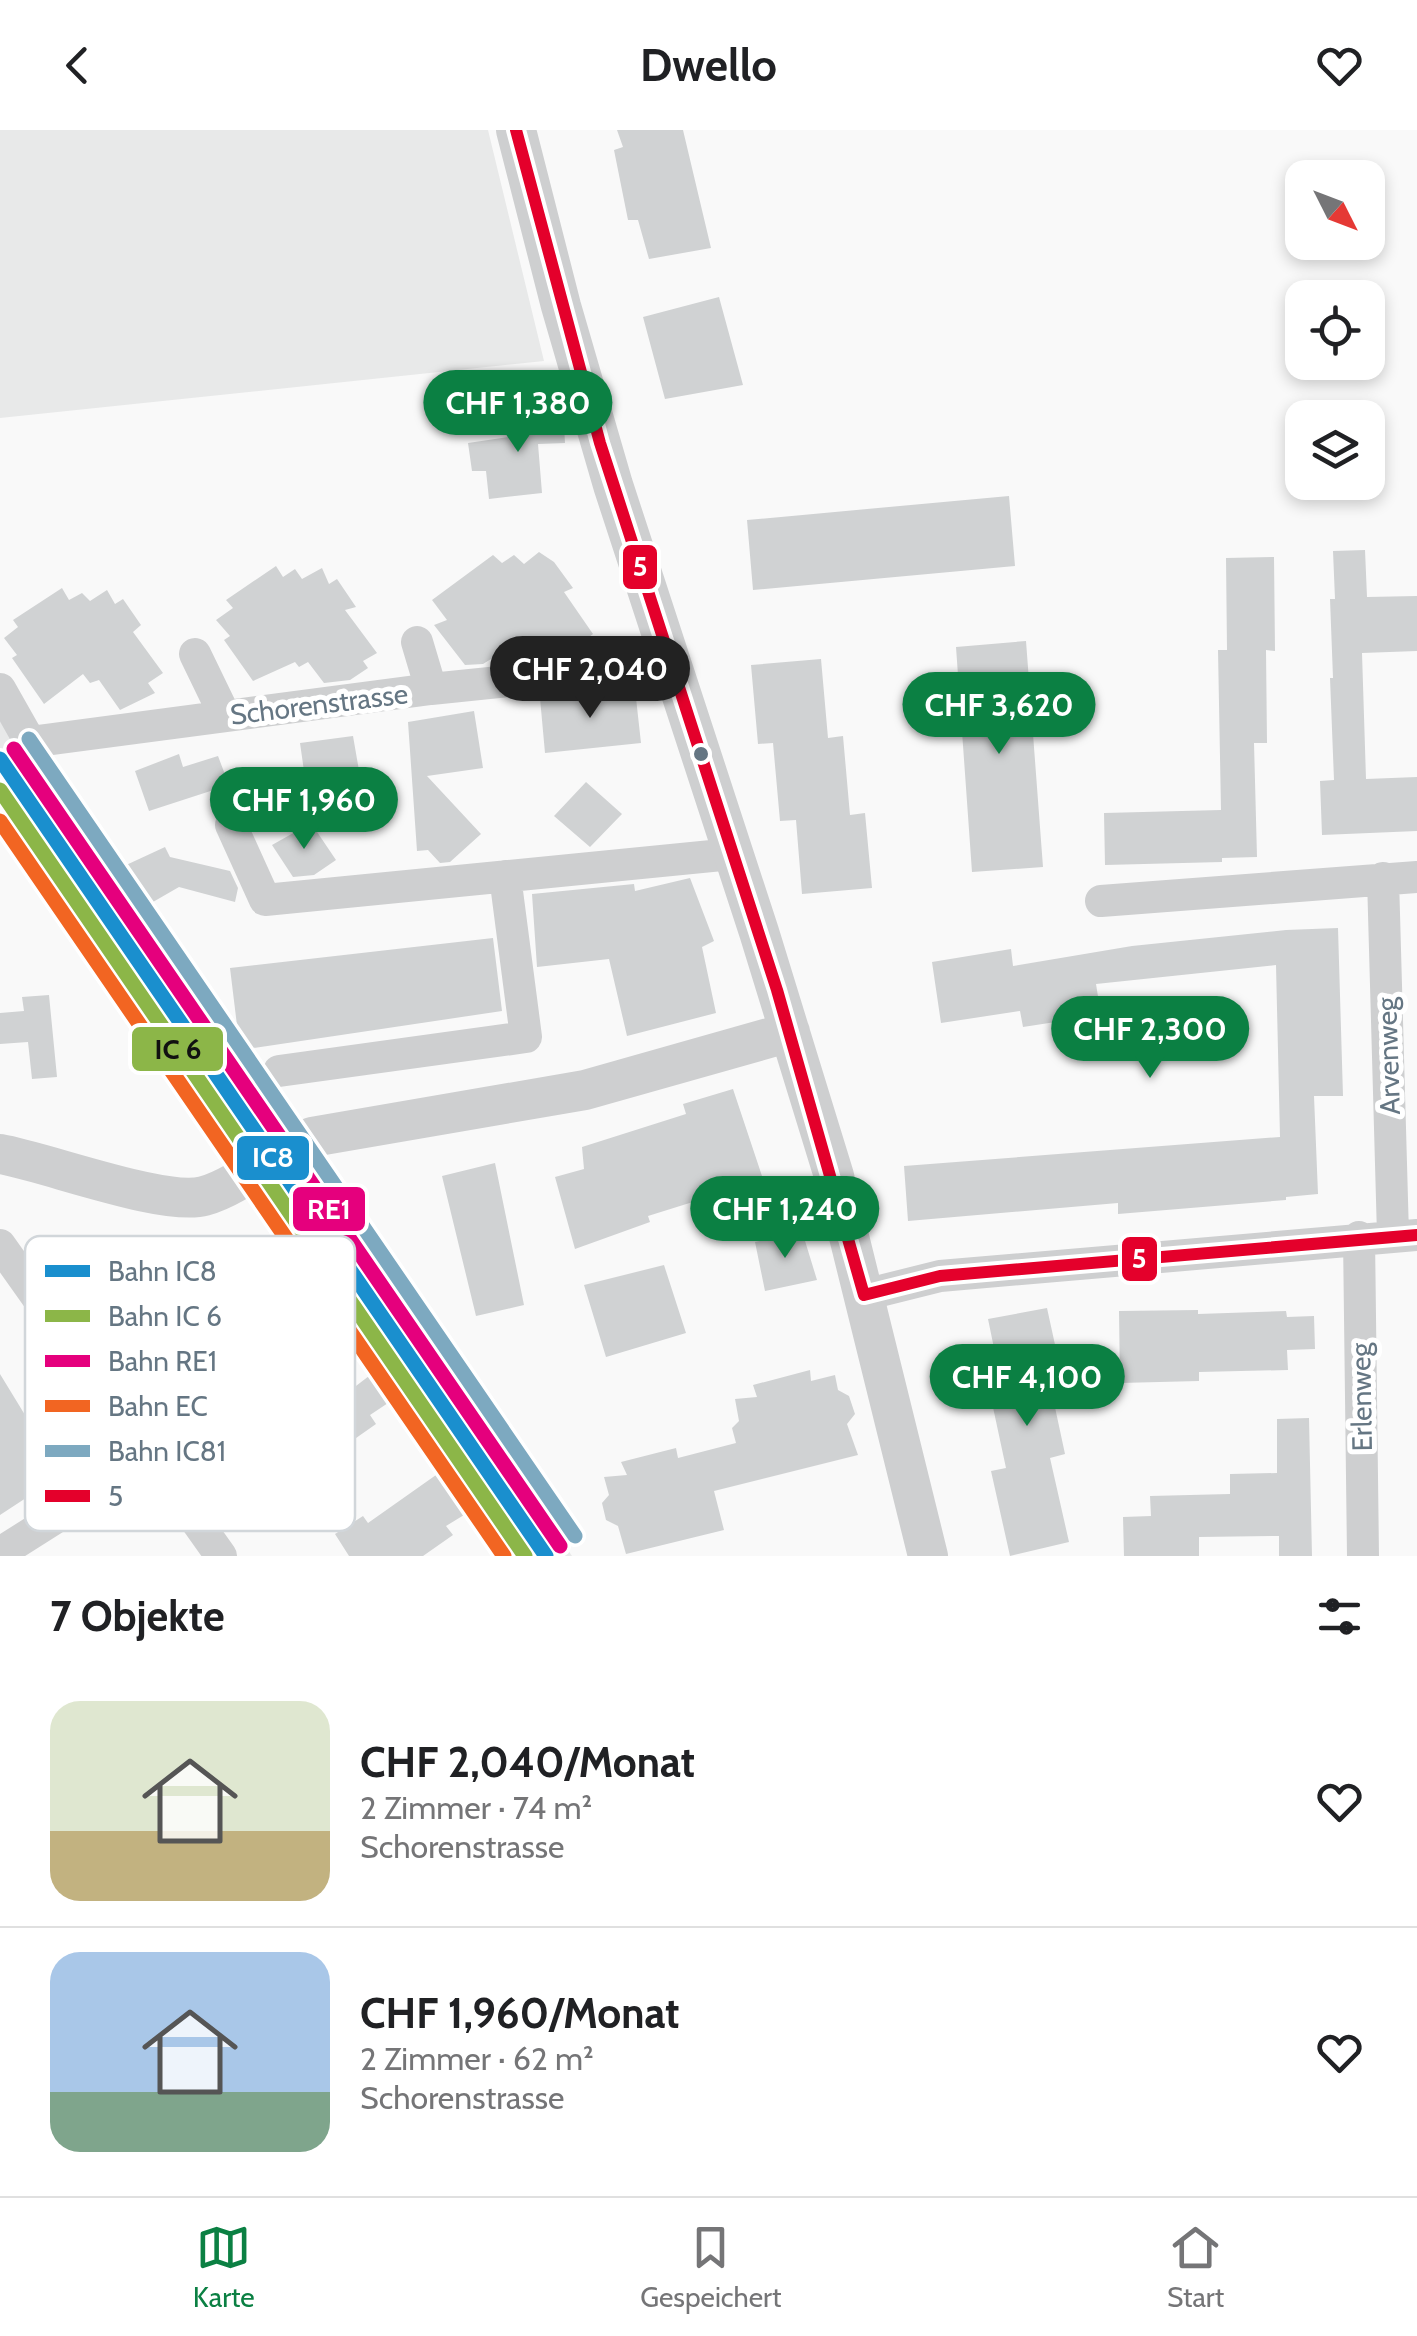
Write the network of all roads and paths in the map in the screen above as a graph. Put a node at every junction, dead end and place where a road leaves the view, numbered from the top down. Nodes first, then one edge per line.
1 (516, 130) edge
2 (417, 642) dead end
3 (195, 654) dead end
4 (669, 660) junction
5 (0, 688) edge
6 (431, 689) junction
7 (225, 716) junction
8 (231, 825) dead end
9 (732, 854) junction
10 (505, 876) junction
11 (1417, 876) edge
12 (1382, 878) junction
13 (1102, 900) dead end
14 (790, 1032) junction
15 (279, 1071) dead end
16 (0, 1154) edge
17 (1405, 1235) edge
18 (1359, 1238) junction
19 (0, 1244) edge
20 (25, 1279) edge
21 (864, 1296) junction
22 (35, 1531) edge
23 (204, 1531) edge
24 (0, 1553) edge
25 (221, 1556) edge
26 (928, 1556) edge
27 (1363, 1556) edge

1 - 4 street
2 - 6 street
3 - 7 street
4 - 6 street, Schorenstrasse
4 - 9 street
5 - 7 street, Schorenstrasse
6 - 7 street, Schorenstrasse
8 - 10 street
9 - 10 street
9 - 14 street
10 - 15 street
11 - 12 street
12 - 13 street
12 - 17 street, Arvenweg
14 - 16 street
14 - 21 street
17 - 18 street
18 - 21 street
18 - 27 street, Erlenweg
19 - 20 street
21 - 26 street
22 - 24 street
23 - 25 street

